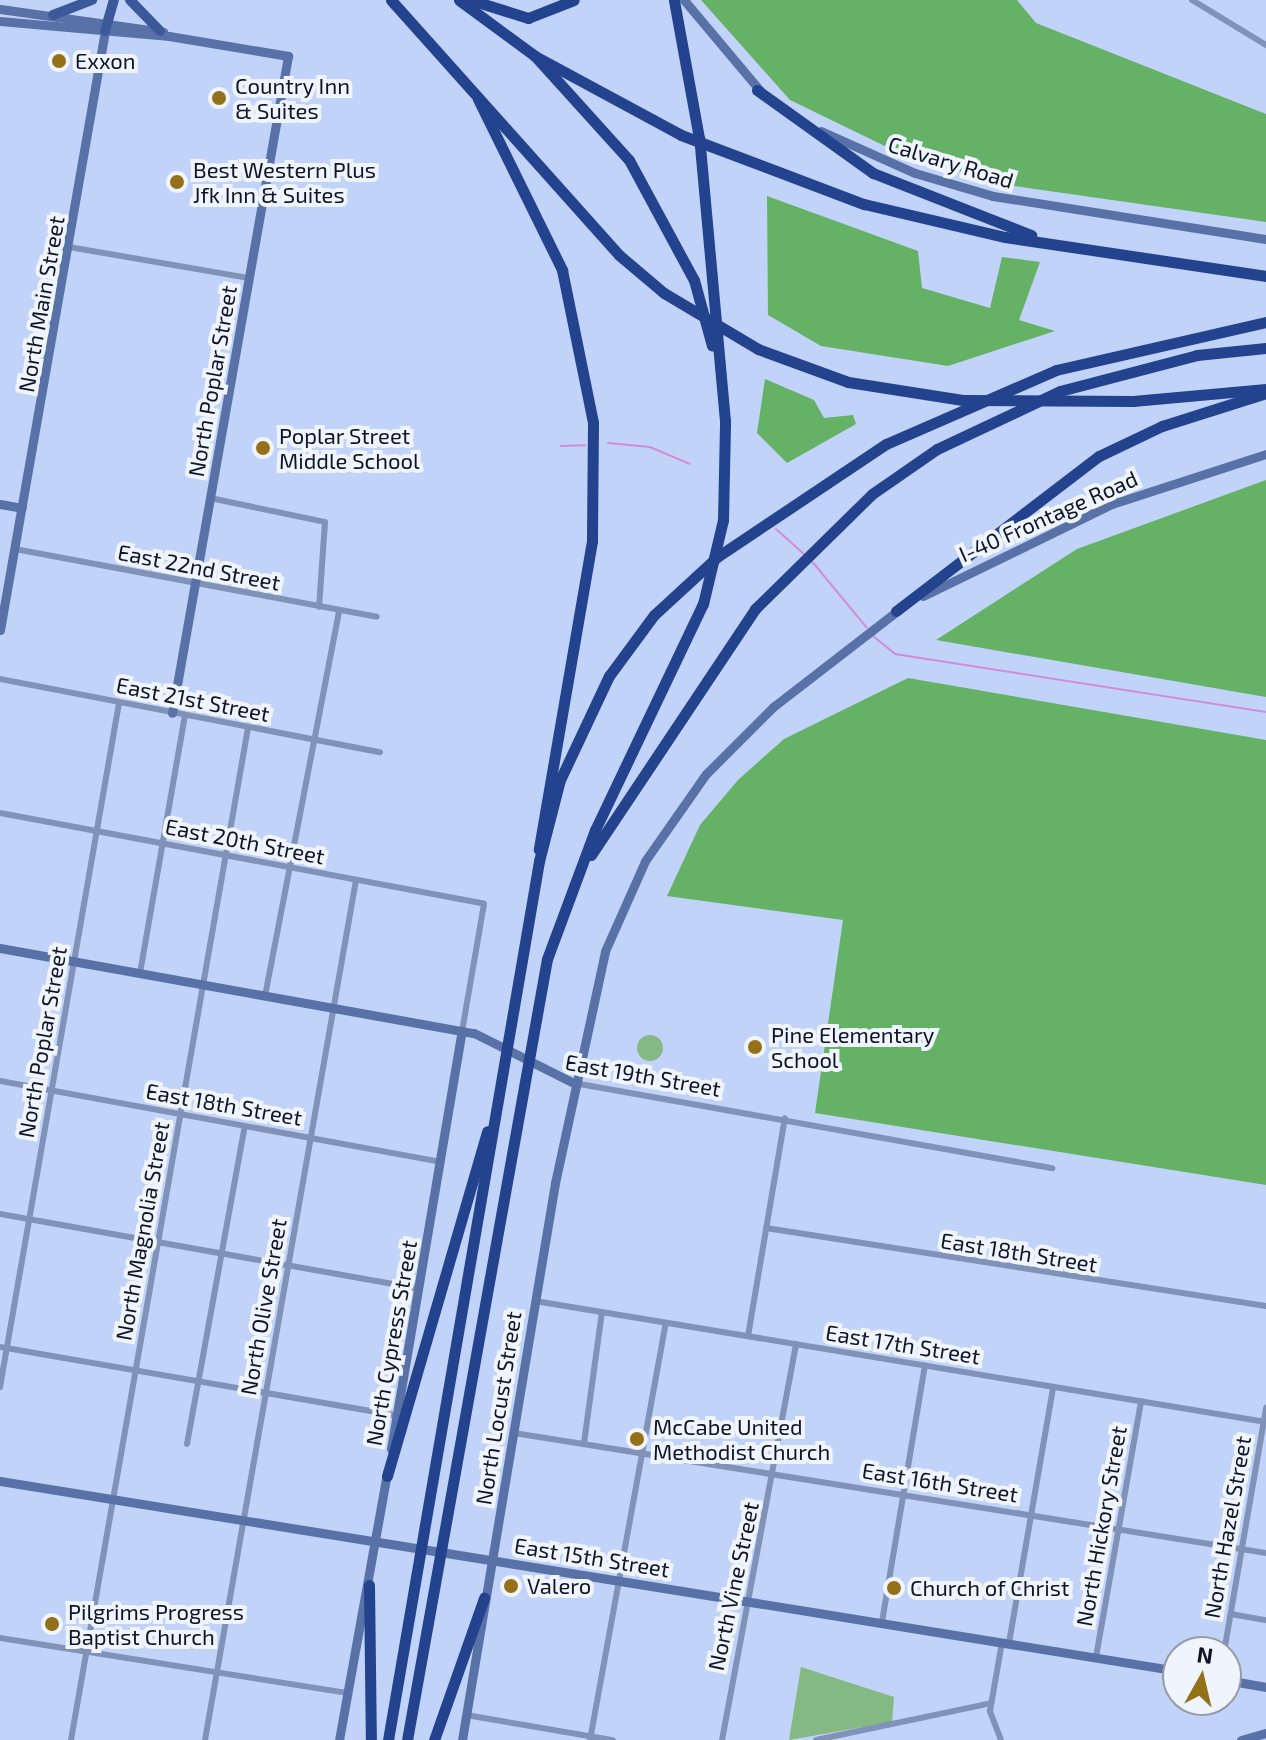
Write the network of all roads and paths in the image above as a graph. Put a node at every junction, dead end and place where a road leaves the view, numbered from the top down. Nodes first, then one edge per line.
1 (92, 0) edge
2 (114, 0) edge
3 (130, 0) edge
4 (391, 0) edge
5 (459, 0) edge
6 (471, 0) edge
7 (574, 0) edge
8 (674, 0) edge
9 (684, 0) edge
10 (1192, 0) edge
11 (0, 9) edge
12 (53, 15) junction
13 (0, 21) edge
14 (105, 25) junction
15 (164, 33) junction
16 (1266, 45) edge
17 (535, 56) junction
18 (757, 90) junction
19 (476, 95) junction
20 (1266, 239) edge
21 (69, 247) junction
22 (1078, 247) junction
23 (1266, 276) edge
24 (249, 278) junction
25 (1266, 322) edge
26 (1266, 348) edge
27 (716, 353) junction
28 (1266, 391) edge
29 (1266, 454) edge
30 (210, 498) junction
31 (0, 504) edge
32 (22, 508) junction
33 (15, 549) junction
34 (195, 584) junction
35 (319, 607) junction
36 (339, 611) junction
37 (896, 611) junction
38 (377, 617) dead end
39 (0, 630) edge
40 (859, 638) joint
41 (0, 679) edge
42 (119, 703) junction
43 (172, 713) junction
44 (185, 716) junction
45 (248, 728) junction
46 (313, 740) junction
47 (380, 752) dead end
48 (0, 813) edge
49 (97, 831) junction
50 (163, 844) junction
51 (226, 855) junction
52 (539, 861) junction
53 (288, 867) junction
54 (580, 872) junction
55 (356, 880) junction
56 (484, 904) joint
57 (0, 948) edge
58 (74, 962) junction
59 (140, 973) junction
60 (203, 985) junction
61 (265, 996) junction
62 (334, 1008) junction
63 (462, 1031) junction
64 (0, 1081) edge
65 (574, 1083) junction
66 (52, 1091) junction
67 (499, 1103) junction
68 (181, 1114) junction
69 (785, 1118) junction
70 (245, 1126) junction
71 (311, 1138) junction
72 (442, 1162) junction
73 (1053, 1168) dead end
74 (0, 1214) edge
75 (29, 1219) junction
76 (766, 1228) junction
77 (158, 1242) junction
78 (222, 1253) junction
79 (289, 1265) junction
80 (415, 1288) junction
81 (535, 1301) junction
82 (1266, 1306) edge
83 (602, 1312) junction
84 (666, 1323) junction
85 (748, 1336) junction
86 (796, 1344) junction
87 (3, 1347) edge
88 (925, 1366) junction
89 (136, 1370) junction
90 (198, 1381) junction
91 (0, 1387) edge
92 (1053, 1387) junction
93 (266, 1393) junction
94 (1141, 1401) junction
95 (1266, 1408) edge
96 (395, 1415) junction
97 (1265, 1422) edge
98 (514, 1433) junction
99 (584, 1443) junction
100 (187, 1444) dead end
101 (644, 1452) junction
102 (774, 1473) junction
103 (387, 1476) junction
104 (0, 1481) edge
105 (903, 1495) junction
106 (113, 1500) junction
107 (1031, 1516) junction
108 (244, 1521) junction
109 (1118, 1530) junction
110 (377, 1542) junction
111 (1242, 1549) junction
112 (1266, 1553) edge
113 (490, 1560) junction
114 (619, 1578) junction
115 (369, 1585) junction
116 (484, 1598) junction
117 (744, 1600) junction
118 (1231, 1614) junction
119 (1266, 1620) edge
120 (882, 1622) junction
121 (1227, 1636) edge
122 (0, 1638) edge
123 (1005, 1643) junction
124 (86, 1652) junction
125 (1096, 1657) junction
126 (1162, 1668) edge
127 (217, 1673) junction
128 (1242, 1683) edge
129 (1266, 1687) edge
130 (347, 1693) junction
131 (991, 1703) junction
132 (466, 1715) junction
133 (1266, 1733) edge
134 (590, 1738) edge
135 (71, 1740) edge
136 (205, 1740) edge
137 (339, 1740) edge
138 (371, 1740) edge
139 (388, 1740) edge
140 (407, 1740) edge
141 (434, 1740) edge
142 (462, 1740) edge
143 (613, 1740) edge
144 (722, 1740) edge
145 (816, 1740) edge
146 (1001, 1740) edge
147 (1241, 1740) edge

1 - 12 main road
2 - 14 main road
3 - 15 main road
4 - 19 highway
5 - 17 highway
6 - 7 highway
8 - 27 highway
9 - 18 main road, Calvary Road
10 - 16 street
11 - 12 main road
12 - 14 main road
13 - 14 main road
14 - 15 main road
14 - 21 main road, North Main Street
15 - 24 main road, North Poplar Street
17 - 22 highway
17 - 27 highway
18 - 20 main road, Calvary Road
18 - 22 highway
19 - 28 highway
19 - 52 highway
21 - 24 street
21 - 32 main road, North Main Street
22 - 23 highway
24 - 30 main road, North Poplar Street
25 - 52 highway
26 - 54 highway
27 - 54 highway
28 - 37 highway
29 - 37 main road, I-40 Frontage Road
30 - 34 main road, North Poplar Street
30 - 35 street
31 - 32 main road
32 - 33 main road, North Main Street
33 - 34 street, East 22nd Street
33 - 39 main road, North Main Street
34 - 35 street, East 22nd Street
34 - 43 main road, North Poplar Street
35 - 36 street, East 22nd Street
36 - 38 street, East 22nd Street
36 - 46 street
37 - 40 main road, I-40 Frontage Road
40 - 65 main road, North Locust Street
41 - 42 street, East 21st Street
42 - 43 street, East 21st Street
42 - 49 street, North Poplar Street
43 - 44 street, East 21st Street
44 - 45 street, East 21st Street
44 - 50 street
45 - 46 street, East 21st Street
45 - 51 street, North Magnolia Street
46 - 47 street, East 21st Street
46 - 53 street
48 - 49 street, East 20th Street
49 - 50 street, East 20th Street
49 - 58 street, North Poplar Street
50 - 51 street, East 20th Street
50 - 59 street
51 - 53 street, East 20th Street
51 - 60 street, North Magnolia Street
52 - 67 highway
53 - 55 street, East 20th Street
53 - 61 street
54 - 140 highway
55 - 56 street, East 20th Street
55 - 62 street, North Olive Street
56 - 63 street, North Cypress Street
57 - 58 main road, East 19th Street
58 - 59 main road, East 19th Street
58 - 66 street, North Poplar Street
59 - 60 main road, East 19th Street
60 - 61 main road, East 19th Street
60 - 68 street, North Magnolia Street
61 - 62 main road, East 19th Street
62 - 63 main road, East 19th Street
62 - 71 street, North Olive Street
63 - 65 main road, East 19th Street
63 - 72 main road, North Cypress Street
64 - 66 street, East 18th Street
65 - 69 street, East 19th Street
65 - 81 main road, North Locust Street
66 - 68 street, East 18th Street
66 - 75 street, North Poplar Street
67 - 103 highway
67 - 139 highway
68 - 70 street, East 18th Street
68 - 77 street, North Magnolia Street
69 - 73 street, East 19th Street
69 - 76 street
70 - 71 street, East 18th Street
70 - 78 street
71 - 72 street, East 18th Street
71 - 79 street, North Olive Street
72 - 80 main road, North Cypress Street
74 - 75 street
75 - 77 street
75 - 87 street, North Poplar Street
76 - 82 street, East 18th Street
76 - 85 street
77 - 78 street
77 - 89 street, North Magnolia Street
78 - 79 street
78 - 90 street
79 - 80 street
79 - 93 street, North Olive Street
80 - 96 main road, North Cypress Street
81 - 83 street, East 17th Street
81 - 98 main road, North Locust Street
83 - 84 street, East 17th Street
83 - 99 street
84 - 85 street, East 17th Street
84 - 101 street
85 - 86 street, East 17th Street
86 - 88 street, East 17th Street
86 - 102 street, North Vine Street
87 - 89 street
87 - 91 street, North Poplar Street
88 - 92 street, East 17th Street
88 - 105 street
89 - 90 street
89 - 106 street, North Magnolia Street
90 - 93 street
90 - 100 street
92 - 94 street, East 17th Street
92 - 107 street
93 - 96 street
93 - 108 street, North Olive Street
94 - 97 street, East 17th Street
94 - 109 street, North Hickory Street
95 - 97 street, North Hazel Street
96 - 103 main road, North Cypress Street
97 - 111 street, North Hazel Street
98 - 99 street, East 16th Street
98 - 113 main road, North Locust Street
99 - 101 street, East 16th Street
101 - 102 street, East 16th Street
101 - 114 street
102 - 105 street, East 16th Street
102 - 117 street, North Vine Street
103 - 110 main road, North Cypress Street
104 - 106 main road, East 15th Street
105 - 107 street, East 16th Street
105 - 120 street
106 - 108 main road, East 15th Street
106 - 124 street, North Magnolia Street
107 - 109 street, East 16th Street
107 - 123 street
108 - 110 main road, East 15th Street
108 - 127 street, North Olive Street
109 - 111 street, East 16th Street
109 - 125 street, North Hickory Street
110 - 113 main road, East 15th Street
110 - 115 main road, North Cypress Street
111 - 112 street, East 16th Street
111 - 118 street, North Hazel Street
113 - 114 main road, East 15th Street
113 - 116 main road, North Locust Street
114 - 117 main road, East 15th Street
114 - 134 street
115 - 130 main road, North Cypress Street
115 - 138 highway
116 - 132 main road, North Locust Street
116 - 141 highway
117 - 120 main road, East 15th Street
117 - 144 street, North Vine Street
118 - 119 street
118 - 121 street, North Hazel Street
120 - 123 main road, East 15th Street
122 - 124 street
123 - 125 main road, East 15th Street
123 - 131 street
124 - 127 street
124 - 135 street, North Magnolia Street
125 - 126 main road, East 15th Street
127 - 130 street
127 - 136 street, North Olive Street
128 - 129 main road
130 - 137 main road, North Cypress Street
131 - 145 street
131 - 146 street
132 - 134 street
132 - 142 main road, North Locust Street
133 - 147 main road
134 - 143 street

